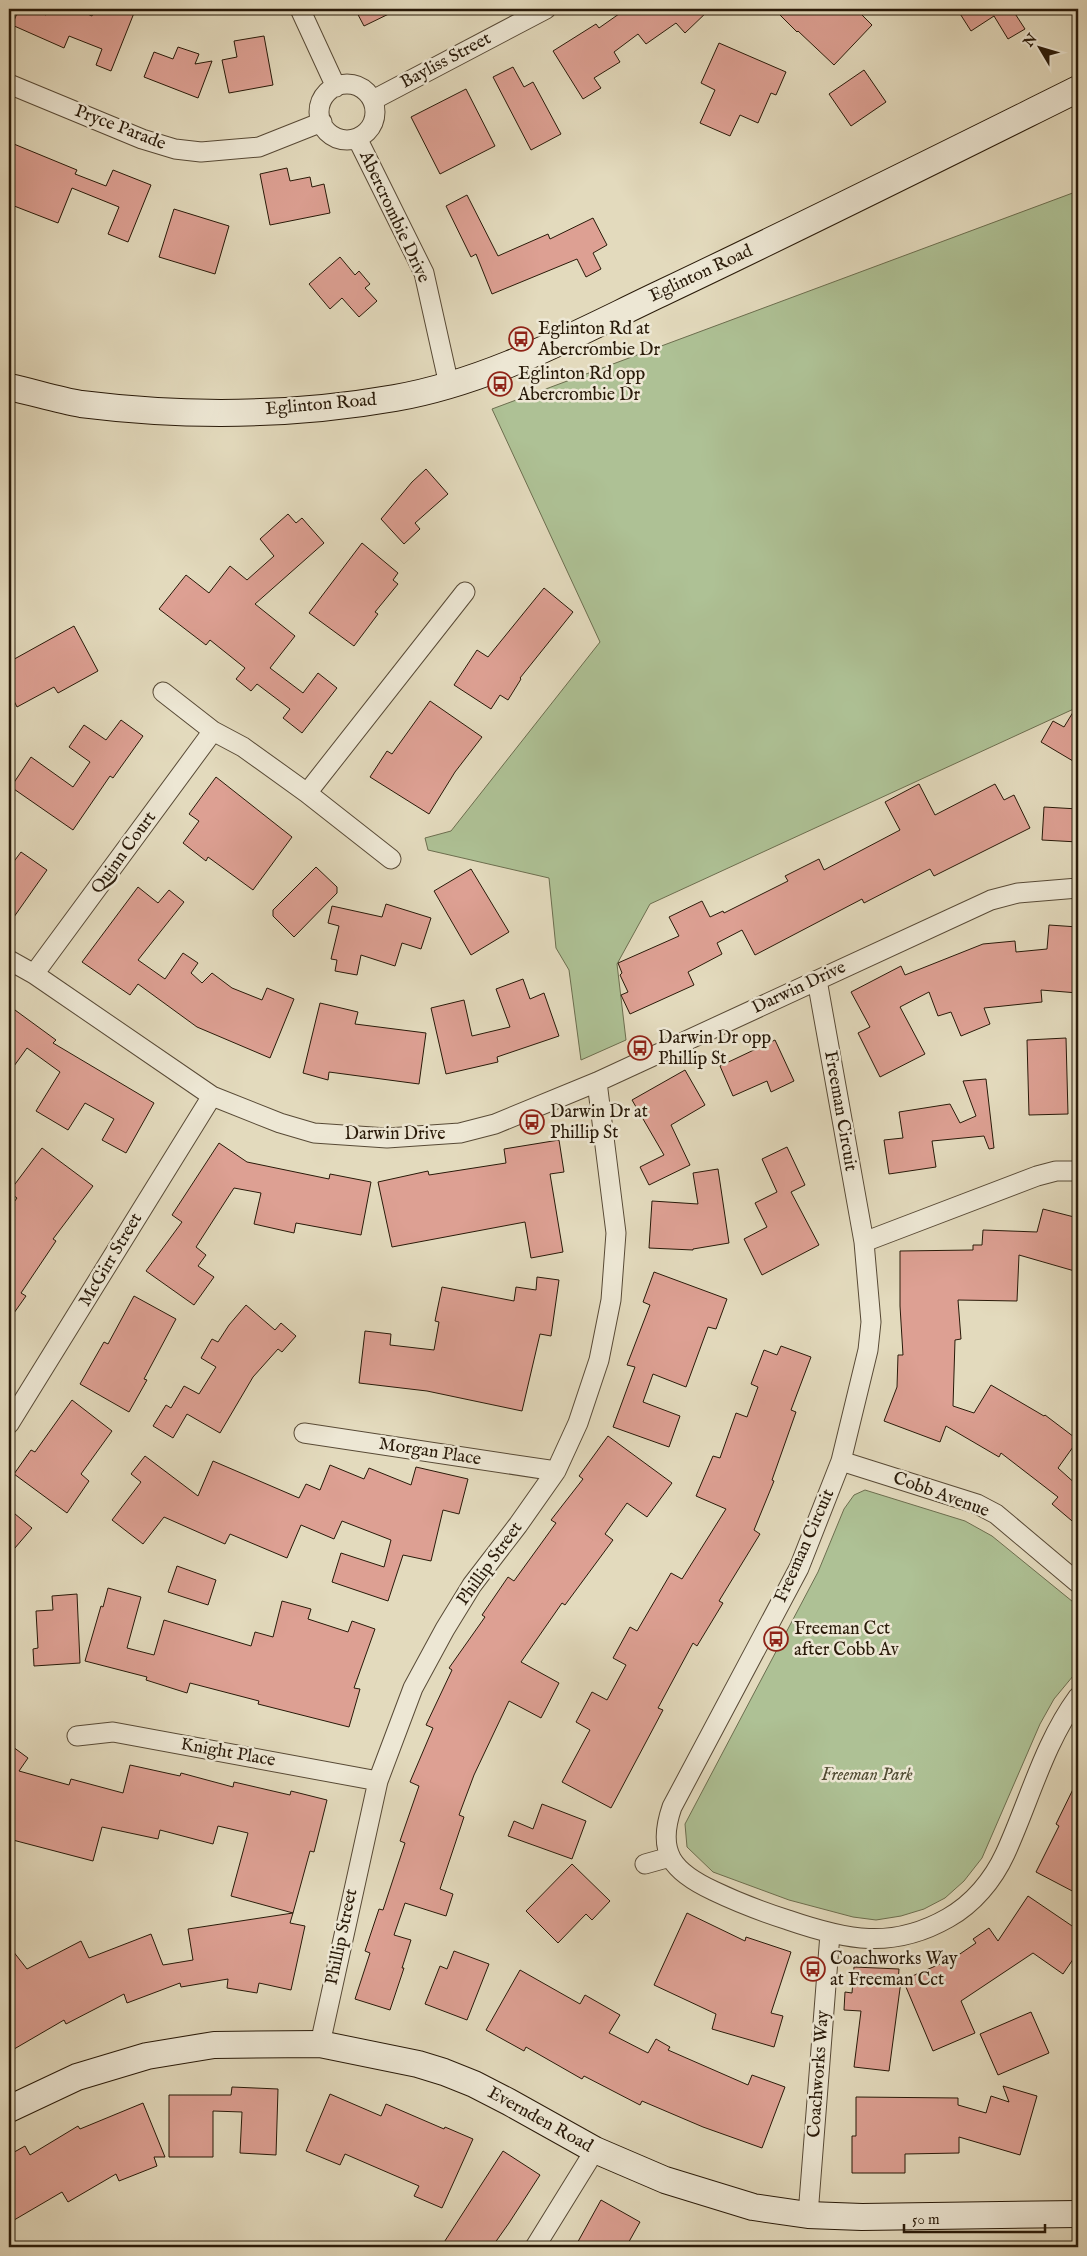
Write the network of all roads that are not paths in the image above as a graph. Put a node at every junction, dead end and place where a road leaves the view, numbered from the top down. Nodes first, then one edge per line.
1 (300, 9) edge
2 (546, 9) edge
3 (9, 84) edge
4 (336, 87) junction
5 (1078, 89) edge
6 (372, 100) junction
7 (322, 122) junction
8 (357, 138) junction
9 (449, 385) junction
10 (9, 386) edge
11 (465, 592) dead end
12 (163, 692) dead end
13 (213, 731) junction
14 (307, 793) junction
15 (391, 859) dead end
16 (1078, 888) edge
17 (9, 960) edge
18 (34, 974) junction
19 (817, 980) junction
20 (597, 1082) junction
21 (212, 1096) junction
22 (1078, 1171) edge
23 (864, 1242) junction
24 (9, 1424) edge
25 (304, 1433) dead end
26 (841, 1461) junction
27 (556, 1471) junction
28 (1078, 1582) edge
29 (1078, 1697) edge
30 (77, 1736) dead end
31 (378, 1781) junction
32 (670, 1857) junction
33 (645, 1864) dead end
34 (830, 1934) junction
35 (320, 2044) junction
36 (9, 2109) edge
37 (595, 2150) junction
38 (1078, 2214) edge
39 (808, 2215) junction
40 (535, 2247) edge

1 - 4 street
2 - 6 street, Bayliss Street
3 - 7 street, Pryce Parade
4 - 6 street
4 - 7 street
5 - 9 main road, Eglinton Road
6 - 8 street
7 - 8 street
8 - 9 street, Abercrombie Drive
9 - 10 main road, Eglinton Road
11 - 14 street
12 - 13 street
13 - 14 street
13 - 18 street, Quinn Court
14 - 15 street
16 - 19 street, Darwin Drive
17 - 18 street, Darwin Drive
18 - 21 street, Darwin Drive
19 - 20 street, Darwin Drive
19 - 23 street, Freeman Circuit
20 - 21 street, Darwin Drive
20 - 27 street, Phillip Street
21 - 24 street, McGirr Street
22 - 23 street
23 - 26 street, Freeman Circuit
25 - 27 street, Morgan Place
26 - 28 street, Cobb Avenue
26 - 32 street, Freeman Circuit
27 - 31 street, Phillip Street
29 - 34 street
30 - 31 street, Knight Place
31 - 35 street, Phillip Street
32 - 33 street
32 - 34 street
34 - 39 street, Coachworks Way
35 - 36 main road, Evernden Road
35 - 37 main road, Evernden Road
37 - 39 main road, Evernden Road
37 - 40 street
38 - 39 main road, Evernden Road

